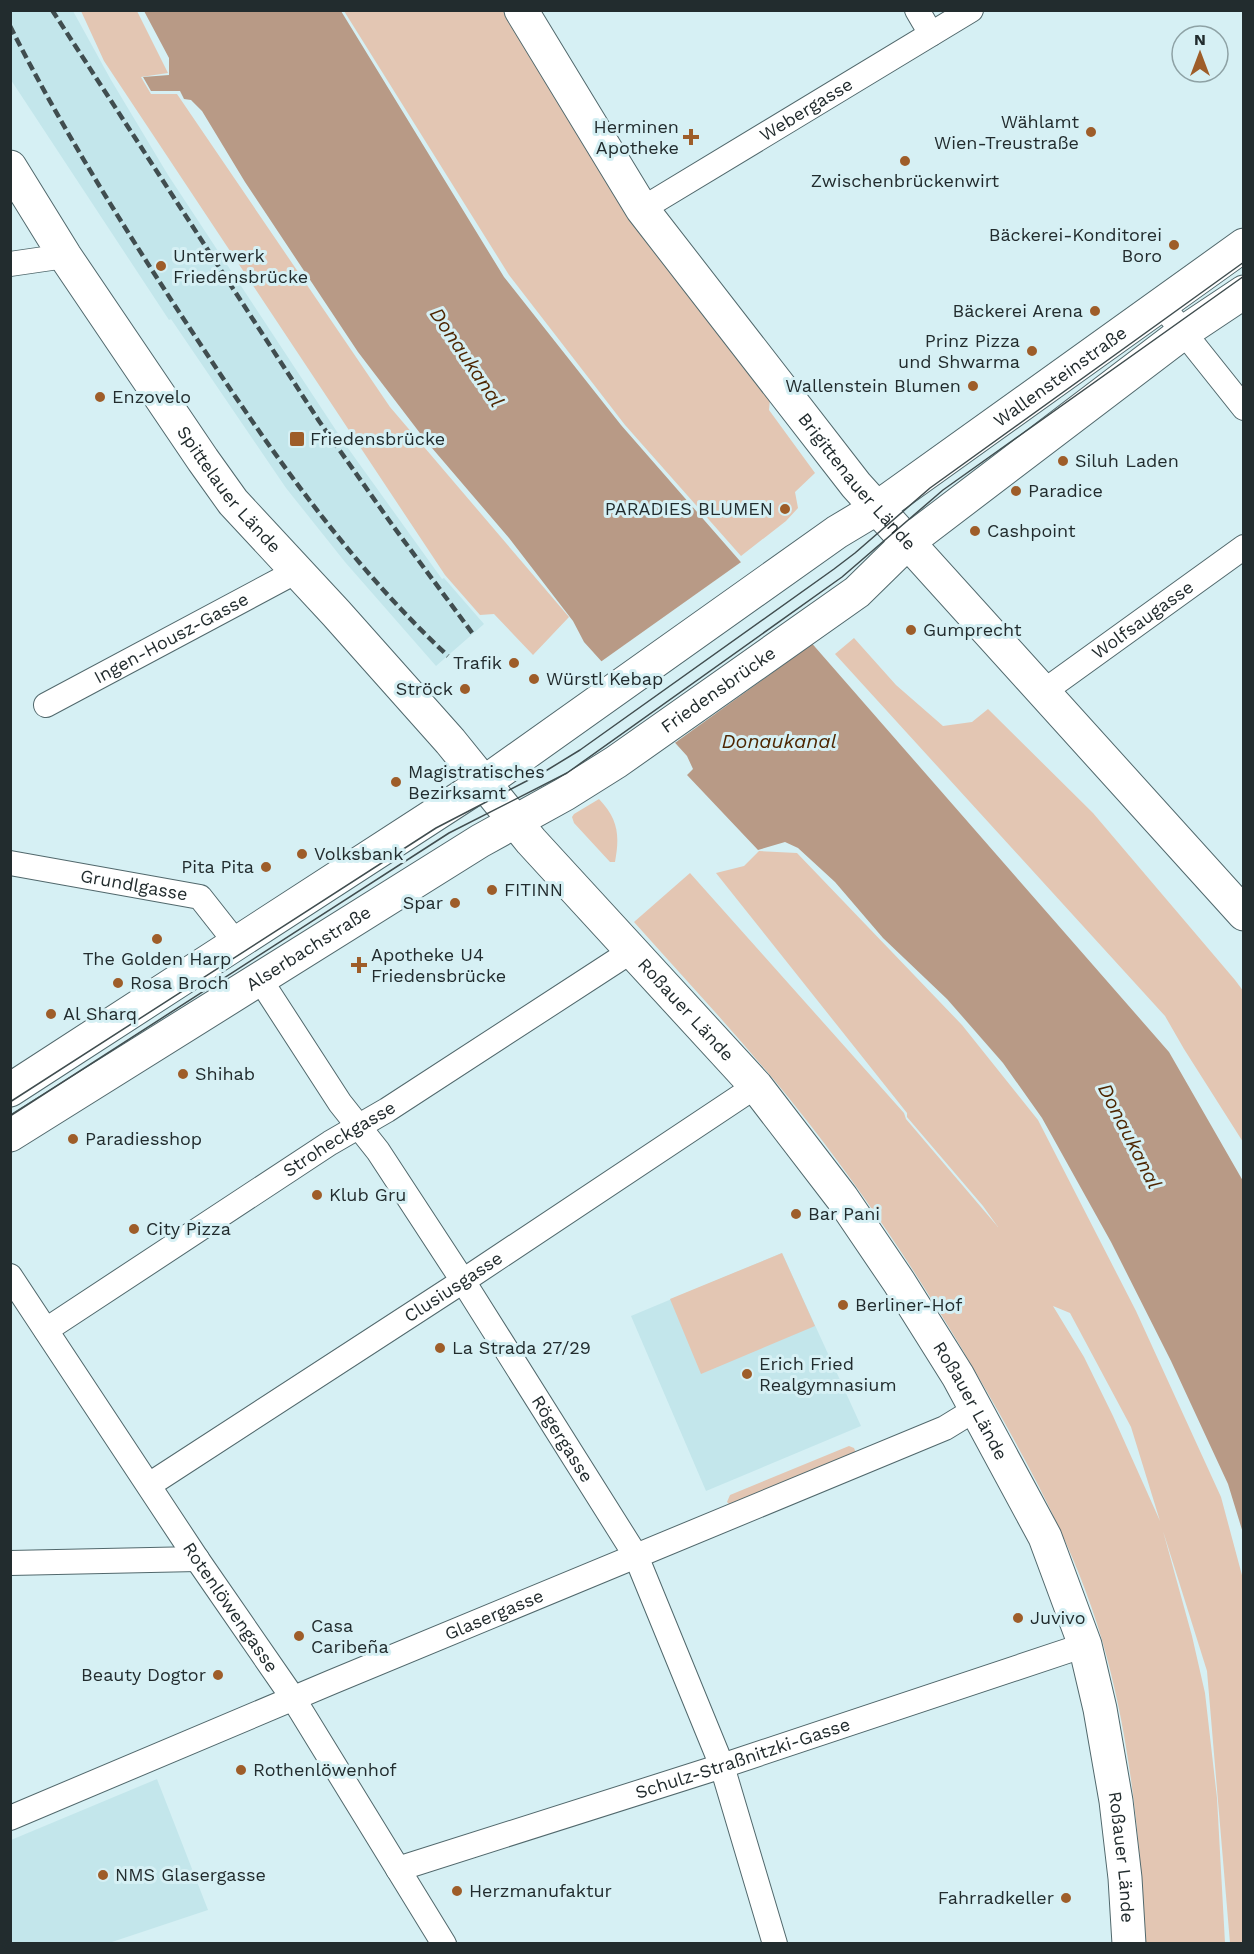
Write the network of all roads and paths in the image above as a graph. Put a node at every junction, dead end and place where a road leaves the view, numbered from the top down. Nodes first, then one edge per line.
1 (521, 10) edge
2 (917, 10) edge
3 (970, 10) edge
4 (931, 34) junction
5 (10, 167) edge
6 (642, 209) junction
7 (1244, 245) edge
8 (65, 256) junction
9 (10, 264) edge
10 (1244, 292) edge
11 (1161, 304) junction
12 (1184, 332) junction
13 (1244, 408) edge
14 (877, 508) junction
15 (908, 542) junction
16 (1244, 547) edge
17 (297, 571) junction
18 (1043, 692) junction
19 (46, 705) dead end
20 (486, 782) junction
21 (516, 822) junction
22 (10, 863) edge
23 (1244, 914) edge
24 (237, 944) junction
25 (633, 950) junction
26 (259, 978) junction
27 (756, 1086) junction
28 (10, 1090) edge
29 (359, 1126) junction
30 (10, 1134) edge
31 (10, 1276) edge
32 (464, 1281) junction
33 (46, 1329) junction
34 (976, 1408) junction
35 (149, 1485) junction
36 (636, 1556) junction
37 (197, 1558) junction
38 (10, 1563) edge
39 (1085, 1646) junction
40 (293, 1698) junction
41 (722, 1766) junction
42 (10, 1818) edge
43 (399, 1869) junction
44 (1121, 1942) edge
45 (444, 1944) edge
46 (775, 1944) edge

1 - 6 main road, Brigittenauer Lände
2 - 4 street
3 - 4 street, Webergasse
4 - 6 street, Webergasse
5 - 8 main road, Spittelauer Lände
6 - 14 main road, Brigittenauer Lände
7 - 11 main road, Wallensteinstraße
8 - 9 street
8 - 17 main road, Spittelauer Lände
10 - 12 main road, Wallensteinstraße
11 - 12 street
11 - 14 main road, Wallensteinstraße
12 - 13 street
12 - 15 main road, Wallensteinstraße
14 - 15 main road, Brigittenauer Lände
14 - 20 main road
15 - 18 main road, Brigittenauer Lände
15 - 21 main road, Friedensbrücke
16 - 18 street, Wolfsaugasse
17 - 19 street, Ingen-Housz-Gasse
17 - 20 main road, Spittelauer Lände
18 - 23 main road, Brigittenauer Lände
20 - 21 main road, Roßauer Lände
20 - 24 main road
21 - 25 main road, Roßauer Lände
21 - 26 main road, Alserbachstraße
22 - 24 street, Grundlgasse
24 - 28 main road
25 - 27 main road, Roßauer Lände
25 - 29 street, Stroheckgasse
26 - 29 street, Rögergasse
26 - 30 main road, Alserbachstraße
27 - 32 street, Clusiusgasse
27 - 34 main road, Roßauer Lände
29 - 32 street, Rögergasse
29 - 33 street, Stroheckgasse
31 - 33 street, Rotenlöwengasse
32 - 35 street, Clusiusgasse
32 - 36 street, Rögergasse
33 - 35 street, Rotenlöwengasse
34 - 36 street, Glasergasse
34 - 39 main road, Roßauer Lände
35 - 37 street, Rotenlöwengasse
36 - 40 street, Glasergasse
36 - 41 street, Rögergasse
37 - 38 street
37 - 40 street, Rotenlöwengasse
39 - 41 street, Schulz-Straßnitzki-Gasse
39 - 44 main road, Roßauer Lände
40 - 42 street, Glasergasse
40 - 43 street, Rotenlöwengasse
41 - 43 street, Schulz-Straßnitzki-Gasse
41 - 46 street, Rögergasse
43 - 45 street, Rotenlöwengasse

